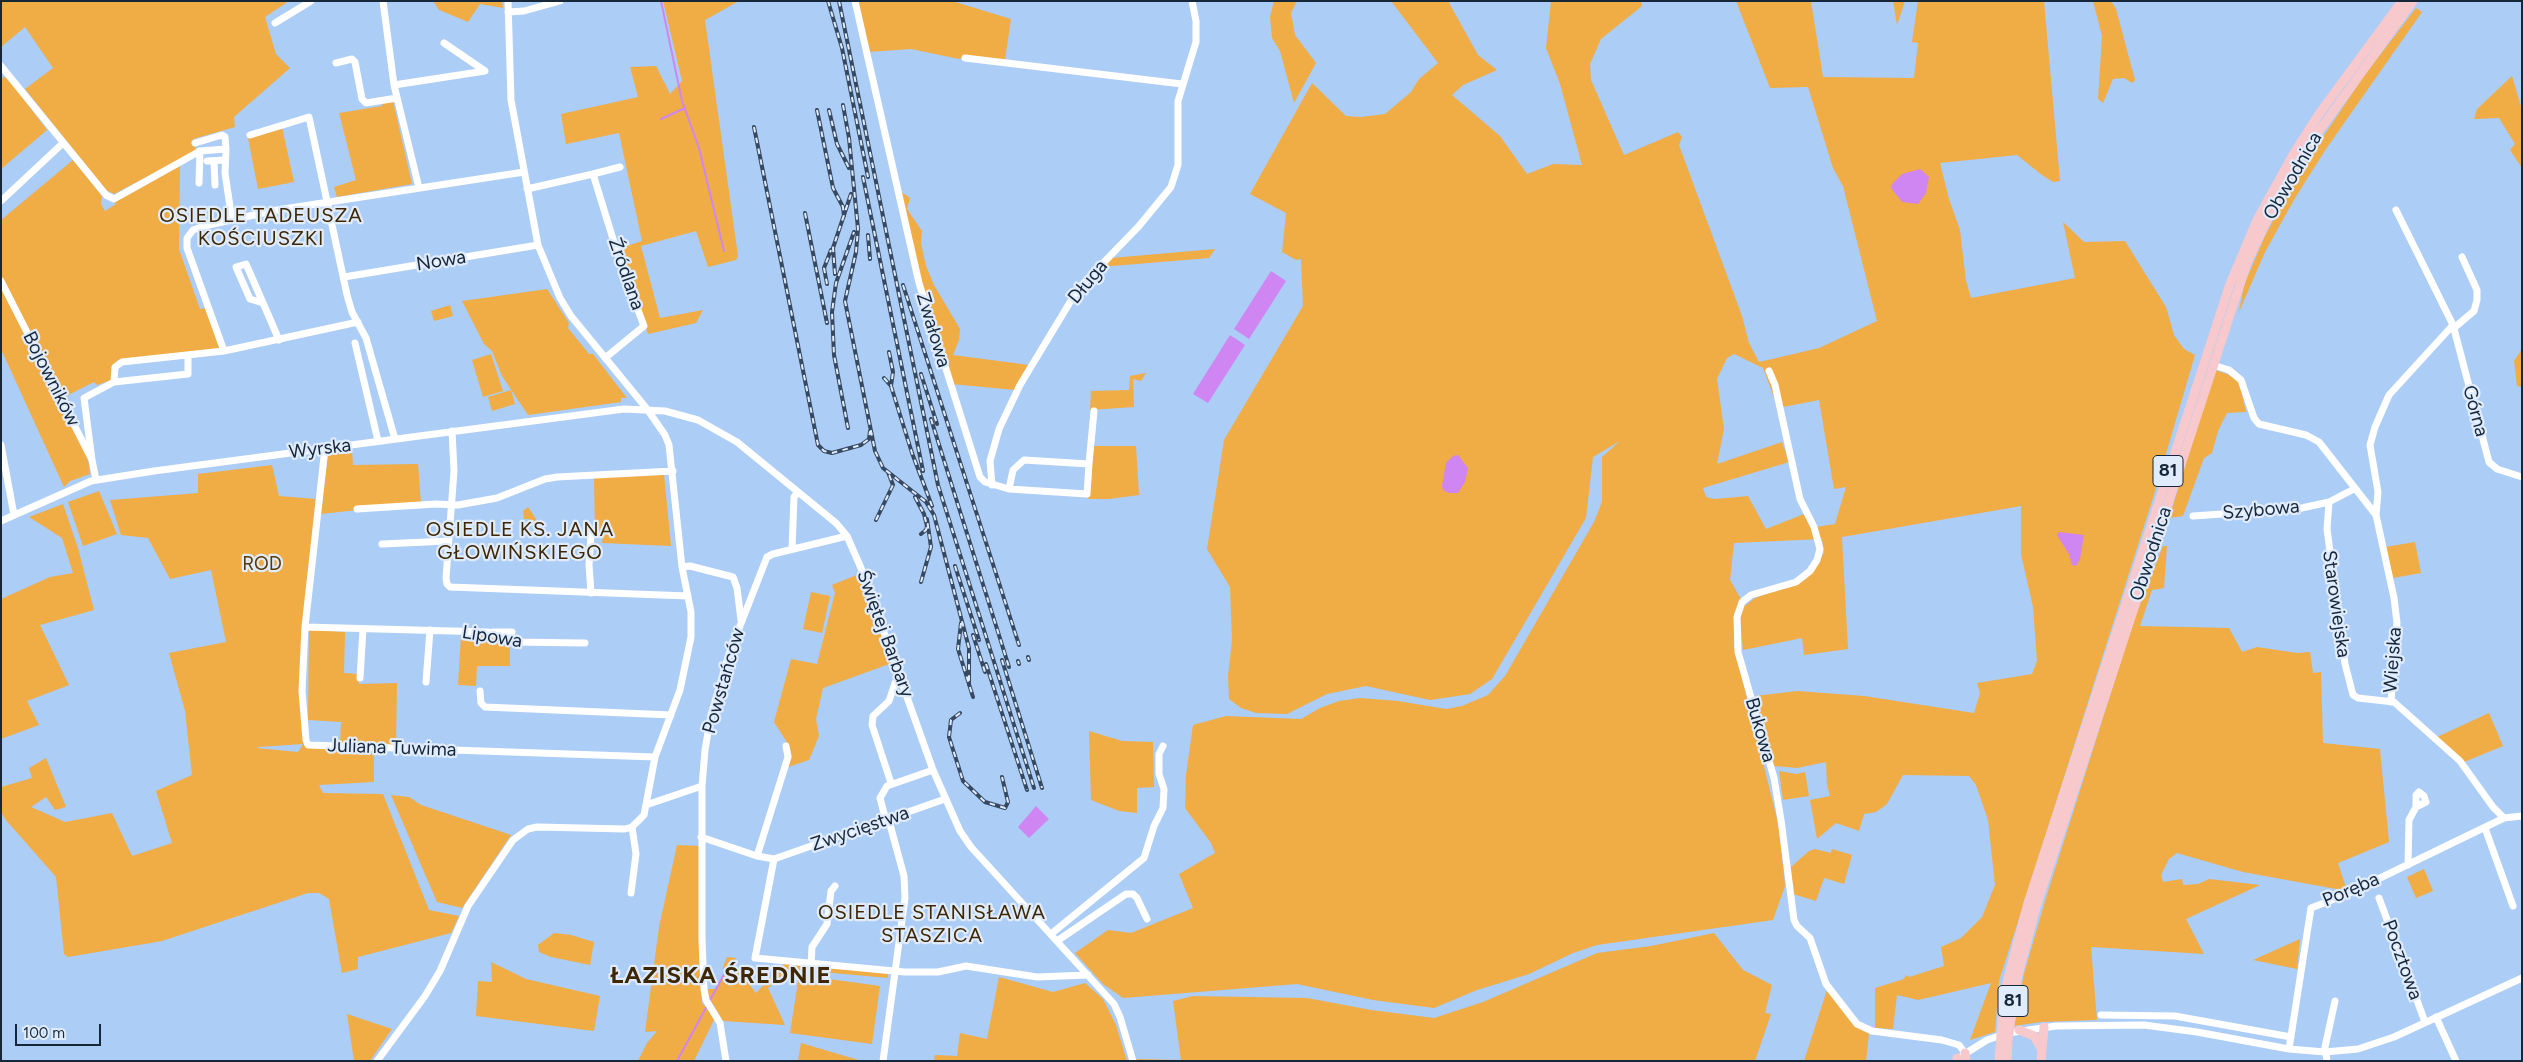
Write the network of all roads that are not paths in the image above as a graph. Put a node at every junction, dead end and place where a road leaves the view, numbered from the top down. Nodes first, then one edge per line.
1 (311, 1) edge
2 (383, 1) edge
3 (508, 1) edge
4 (560, 1) edge
5 (855, 1) edge
6 (1192, 1) edge
7 (2402, 1) edge
8 (2413, 1) edge
9 (508, 12) junction
10 (274, 23) dead end
11 (444, 42) dead end
12 (966, 58) dead end
13 (336, 63) dead end
14 (1, 66) edge
15 (5, 75) edge
16 (1182, 84) junction
17 (394, 85) junction
18 (397, 98) junction
19 (250, 135) dead end
20 (195, 143) dead end
21 (63, 144) junction
22 (226, 149) junction
23 (200, 151) junction
24 (226, 160) junction
25 (620, 168) dead end
26 (524, 172) junction
27 (593, 174) junction
28 (199, 184) dead end
29 (214, 185) dead end
30 (419, 188) junction
31 (527, 189) junction
32 (1, 201) edge
33 (327, 202) junction
34 (2396, 210) dead end
35 (232, 220) junction
36 (538, 245) junction
37 (2462, 258) dead end
38 (344, 277) junction
39 (1, 281) edge
40 (263, 303) junction
41 (358, 322) junction
42 (2454, 326) junction
43 (279, 340) junction
44 (355, 343) dead end
45 (224, 351) junction
46 (188, 355) junction
47 (605, 358) junction
48 (2213, 366) junction
49 (616, 371) junction
50 (1769, 372) dead end
51 (114, 382) junction
52 (647, 408) junction
53 (630, 409) junction
54 (665, 411) junction
55 (1094, 411) dead end
56 (659, 425) junction
57 (452, 431) junction
58 (395, 440) junction
59 (378, 442) junction
60 (1, 445) edge
61 (325, 448) junction
62 (92, 460) junction
63 (1089, 464) junction
64 (673, 471) junction
65 (2522, 477) edge
66 (96, 480) junction
67 (992, 485) junction
68 (1008, 489) junction
69 (2354, 489) junction
70 (796, 495) junction
71 (2329, 502) junction
72 (451, 504) junction
73 (357, 509) dead end
74 (14, 515) junction
75 (2376, 515) junction
76 (2193, 516) dead end
77 (1, 521) edge
78 (591, 534) dead end
79 (847, 536) junction
80 (448, 541) junction
81 (382, 544) dead end
82 (792, 549) junction
83 (682, 567) junction
84 (591, 593) junction
85 (688, 596) junction
86 (741, 623) junction
87 (305, 627) junction
88 (363, 629) junction
89 (430, 630) junction
90 (488, 632) junction
91 (512, 632) dead end
92 (585, 643) dead end
93 (360, 678) dead end
94 (901, 678) junction
95 (426, 682) dead end
96 (480, 691) dead end
97 (2391, 702) junction
98 (671, 715) junction
99 (786, 746) dead end
100 (1163, 746) dead end
101 (655, 758) junction
102 (934, 770) junction
103 (891, 783) junction
104 (702, 786) junction
105 (946, 799) junction
106 (646, 805) junction
107 (2416, 807) dead end
108 (2522, 816) edge
109 (2504, 818) junction
110 (888, 821) junction
111 (632, 827) junction
112 (2485, 828) junction
113 (702, 837) junction
114 (757, 856) junction
115 (774, 859) junction
116 (2408, 865) junction
117 (835, 886) dead end
118 (632, 893) dead end
119 (2379, 898) dead end
120 (2513, 906) dead end
121 (1147, 919) dead end
122 (1051, 934) junction
123 (1057, 941) junction
124 (1071, 957) junction
125 (811, 965) junction
126 (895, 972) junction
127 (1088, 975) junction
128 (1067, 976) junction
129 (2522, 978) edge
130 (2335, 1001) dead end
131 (2100, 1015) dead end
132 (2436, 1017) junction
133 (2425, 1022) junction
134 (2044, 1027) junction
135 (2019, 1030) junction
136 (2291, 1038) junction
137 (1955, 1044) junction
138 (2041, 1048) junction
139 (2289, 1049) junction
140 (2325, 1052) junction
141 (1966, 1057) edge
142 (1956, 1060) edge
143 (377, 1061) edge
144 (726, 1061) edge
145 (883, 1061) edge
146 (1133, 1061) edge
147 (1999, 1061) edge
148 (2007, 1061) edge
149 (2041, 1061) edge
150 (2327, 1061) edge
151 (2456, 1061) edge

1 - 10 street
2 - 17 street
3 - 9 street
4 - 9 street
5 - 67 street, Zwałowa
6 - 16 street, Długa
7 - 147 main road, Obwodnica / 81
8 - 48 main road, Obwodnica / 81
9 - 26 street
11 - 17 street
12 - 16 street
13 - 18 street
14 - 15 street
15 - 21 street
16 - 67 street, Długa
17 - 18 street
18 - 30 street
19 - 33 street
20 - 22 street
21 - 23 street
21 - 32 street
22 - 23 street
22 - 24 street
23 - 28 street
24 - 29 street
24 - 35 street
25 - 27 street
26 - 30 street
26 - 31 street
27 - 31 street
27 - 47 street, Źródlana
30 - 33 street
31 - 36 street
33 - 35 street
33 - 38 street
34 - 42 street
35 - 45 street
36 - 38 street, Nowa
36 - 47 street
37 - 42 street, Wiejska
38 - 41 street
39 - 62 street, Bojowników
40 - 40 street
40 - 43 street
41 - 43 street
41 - 58 street
42 - 65 street, Górna
42 - 75 street, Wiejska
43 - 45 street
44 - 59 street
45 - 46 street
46 - 51 street
46 - 51 street
47 - 49 street
48 - 69 street, Wiejska
48 - 148 main road, Obwodnica / 81
49 - 52 street
49 - 53 street
50 - 137 street, Bukowa
51 - 62 street
52 - 53 street, Wyrska
52 - 54 street, Świętej Barbary
52 - 56 street
53 - 57 street, Wyrska
54 - 56 street
54 - 70 street, Świętej Barbary
55 - 63 street
56 - 64 street
57 - 58 street, Wyrska
57 - 72 street
58 - 59 street, Wyrska
59 - 61 street, Wyrska
60 - 74 street
61 - 66 street, Wyrska
61 - 87 street, Juliana Tuwima
62 - 66 street, Bojowników
63 - 68 street
63 - 68 street
64 - 72 street
64 - 83 street
66 - 74 street, Wyrska
67 - 68 street
69 - 71 street
69 - 75 street, Wiejska
70 - 79 street, Świętej Barbary
70 - 82 street
71 - 76 street, Szybowa
71 - 97 street, Starowiejska
72 - 73 street
72 - 80 street
74 - 77 street, Wyrska
75 - 97 street, Wiejska
78 - 84 street
79 - 82 street, Powstańców
79 - 94 street, Świętej Barbary
80 - 81 street
80 - 84 street
82 - 86 street, Powstańców
83 - 85 street
83 - 86 street
84 - 85 street
85 - 98 street
86 - 104 street, Powstańców
87 - 88 street, Lipowa
87 - 101 street, Juliana Tuwima
88 - 89 street, Lipowa
88 - 93 street
89 - 90 street, Lipowa
89 - 95 street
90 - 91 street
90 - 92 street, Lipowa
94 - 102 street, Świętej Barbary
94 - 103 street
96 - 98 street
97 - 109 street, Wiejska
98 - 101 street
99 - 114 street
100 - 122 street
101 - 106 street
102 - 103 street
102 - 105 street, Świętej Barbary
103 - 110 street
104 - 106 street
104 - 113 street, Powstańców
105 - 110 street, Zwycięstwa
105 - 122 street, Świętej Barbary
106 - 111 street
107 - 116 street
108 - 109 street, Poręba
109 - 112 street, Poręba
110 - 115 street, Zwycięstwa
110 - 126 street
111 - 118 street
111 - 143 street
112 - 116 street, Poręba
112 - 120 street
113 - 114 street, Zwycięstwa
113 - 144 street, Powstańców
114 - 115 street, Zwycięstwa
115 - 125 street
116 - 136 street, Poręba
117 - 125 street
119 - 133 street, Pocztowa
121 - 123 street
122 - 123 street, Świętej Barbary
123 - 124 street, Świętej Barbary
124 - 127 street, Świętej Barbary
124 - 128 street
125 - 126 street
126 - 128 street
126 - 145 street
127 - 128 street
127 - 146 street, Świętej Barbary
129 - 132 street
130 - 140 street
131 - 136 street
132 - 133 street
132 - 151 street
133 - 140 street
134 - 135 street
134 - 138 main road
134 - 139 street
135 - 138 main road
135 - 141 street
136 - 139 street, Poręba
137 - 141 street, Bukowa
137 - 142 street
138 - 149 main road
139 - 140 street
140 - 150 street
141 - 142 street

